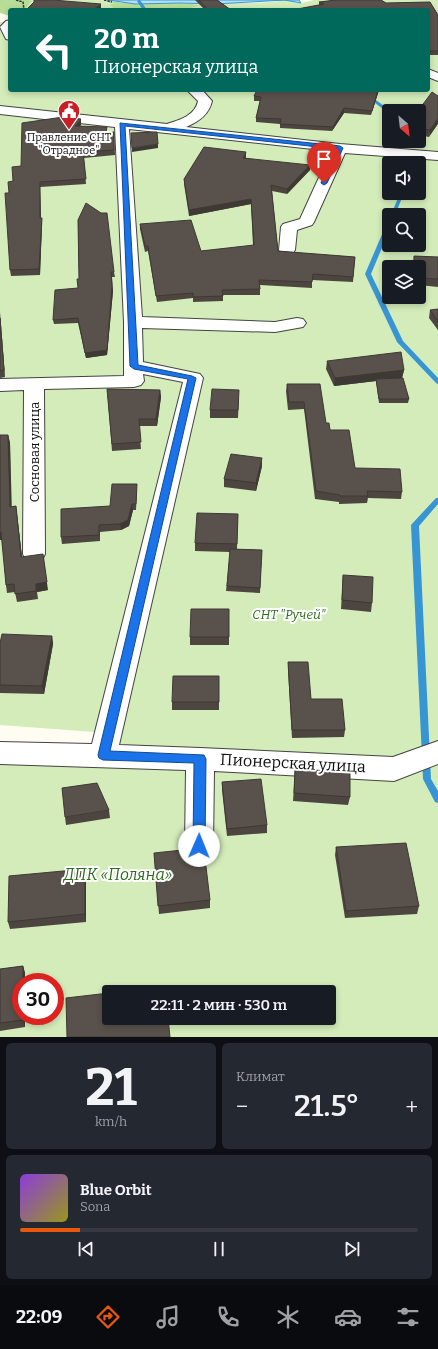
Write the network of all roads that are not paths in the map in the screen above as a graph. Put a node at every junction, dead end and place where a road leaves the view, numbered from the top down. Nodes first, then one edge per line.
1 (196, 92) edge
2 (0, 110) edge
3 (120, 124) junction
4 (167, 129) junction
5 (340, 148) junction
6 (438, 156) edge
7 (287, 250) edge
8 (133, 322) junction
9 (297, 323) dead end
10 (134, 374) junction
11 (34, 384) junction
12 (0, 385) edge
13 (34, 554) edge
14 (0, 752) edge
15 (438, 752) edge
16 (103, 755) junction
17 (200, 759) junction
18 (199, 846) dead end

1 - 4 street
2 - 3 street
3 - 4 street
3 - 8 street
4 - 5 street
5 - 6 street
5 - 7 street
8 - 9 street
8 - 10 street
10 - 11 street
10 - 16 street
11 - 12 street, Сосновая улица
11 - 13 street, Сосновая улица
14 - 16 street, Пионерская улица
15 - 17 street, Пионерская улица
16 - 17 street, Пионерская улица
17 - 18 street

